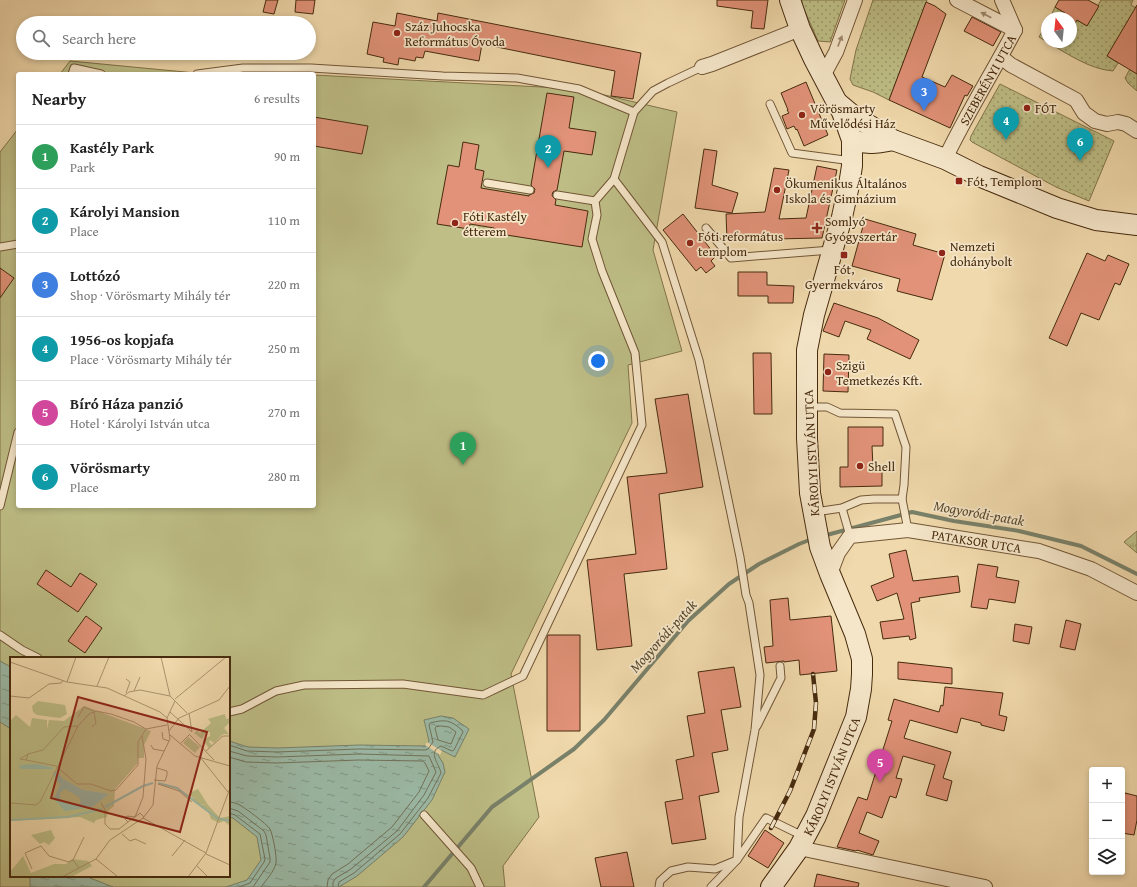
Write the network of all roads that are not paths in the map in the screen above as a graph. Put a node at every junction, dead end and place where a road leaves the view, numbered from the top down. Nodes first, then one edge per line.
1 (790, 0) edge
2 (855, 0) edge
3 (957, 0) edge
4 (1002, 0) edge
5 (800, 29) junction
6 (1015, 30) junction
7 (1001, 57) junction
8 (702, 67) joint
9 (73, 72) edge
10 (92, 72) edge
11 (212, 72) edge
12 (823, 76) junction
13 (838, 102) junction
14 (770, 104) dead end
15 (634, 112) junction
16 (1137, 131) edge
17 (852, 140) junction
18 (884, 140) junction
19 (945, 159) junction
20 (852, 164) junction
21 (614, 179) junction
22 (487, 183) dead end
23 (530, 190) dead end
24 (557, 195) dead end
25 (595, 201) junction
26 (1137, 227) edge
27 (706, 228) dead end
28 (16, 244) edge
29 (0, 247) edge
30 (832, 250) junction
31 (807, 407) junction
32 (16, 440) edge
33 (902, 499) junction
34 (0, 506) edge
35 (842, 508) junction
36 (907, 526) junction
37 (816, 529) junction
38 (850, 534) junction
39 (830, 574) junction
40 (1137, 593) edge
41 (0, 635) edge
42 (36, 657) edge
43 (780, 666) dead end
44 (230, 712) edge
45 (755, 730) junction
46 (424, 815) dead end
47 (802, 842) junction
48 (737, 860) junction
49 (480, 887) edge
50 (659, 887) edge
51 (711, 887) edge
52 (771, 887) edge
53 (985, 887) edge

1 - 5 main road
12 -> 2 street
6 -> 3 street
4 - 6 street, SZEBERÉNYI UTCA
5 - 8 street
5 - 12 main road
6 - 7 street, SZEBERÉNYI UTCA
7 - 16 street
7 - 19 street, SZEBERÉNYI UTCA
8 - 15 lane
9 - 10 lane
11 - 15 lane
12 - 13 main road
13 - 17 main road, KÁROLYI ISTVÁN UTCA
13 - 18 main road
14 - 20 lane
15 - 21 lane
17 - 18 main road
17 - 20 main road, KÁROLYI ISTVÁN UTCA
18 - 19 main road
18 - 20 main road
19 - 26 main road
20 - 30 main road, KÁROLYI ISTVÁN UTCA
21 - 25 lane
21 - 45 lane
22 - 23 lane
24 - 25 lane
25 - 44 lane
27 - 30 lane
28 - 29 lane
30 - 31 main road, KÁROLYI ISTVÁN UTCA
31 - 33 lane
31 - 37 main road, KÁROLYI ISTVÁN UTCA
32 - 34 lane
33 - 35 lane
33 - 36 lane
35 - 37 lane
35 - 38 lane
36 - 38 street, PATAKSOR UTCA
36 - 40 street, PATAKSOR UTCA
37 - 39 main road, KÁROLYI ISTVÁN UTCA
38 - 39 street
39 - 47 main road, KÁROLYI ISTVÁN UTCA
41 - 42 lane
43 - 45 lane
45 - 48 lane
46 - 49 lane
47 - 48 lane
47 - 52 main road, KÁROLYI ISTVÁN UTCA
47 - 53 street
48 - 50 lane
48 - 51 lane

